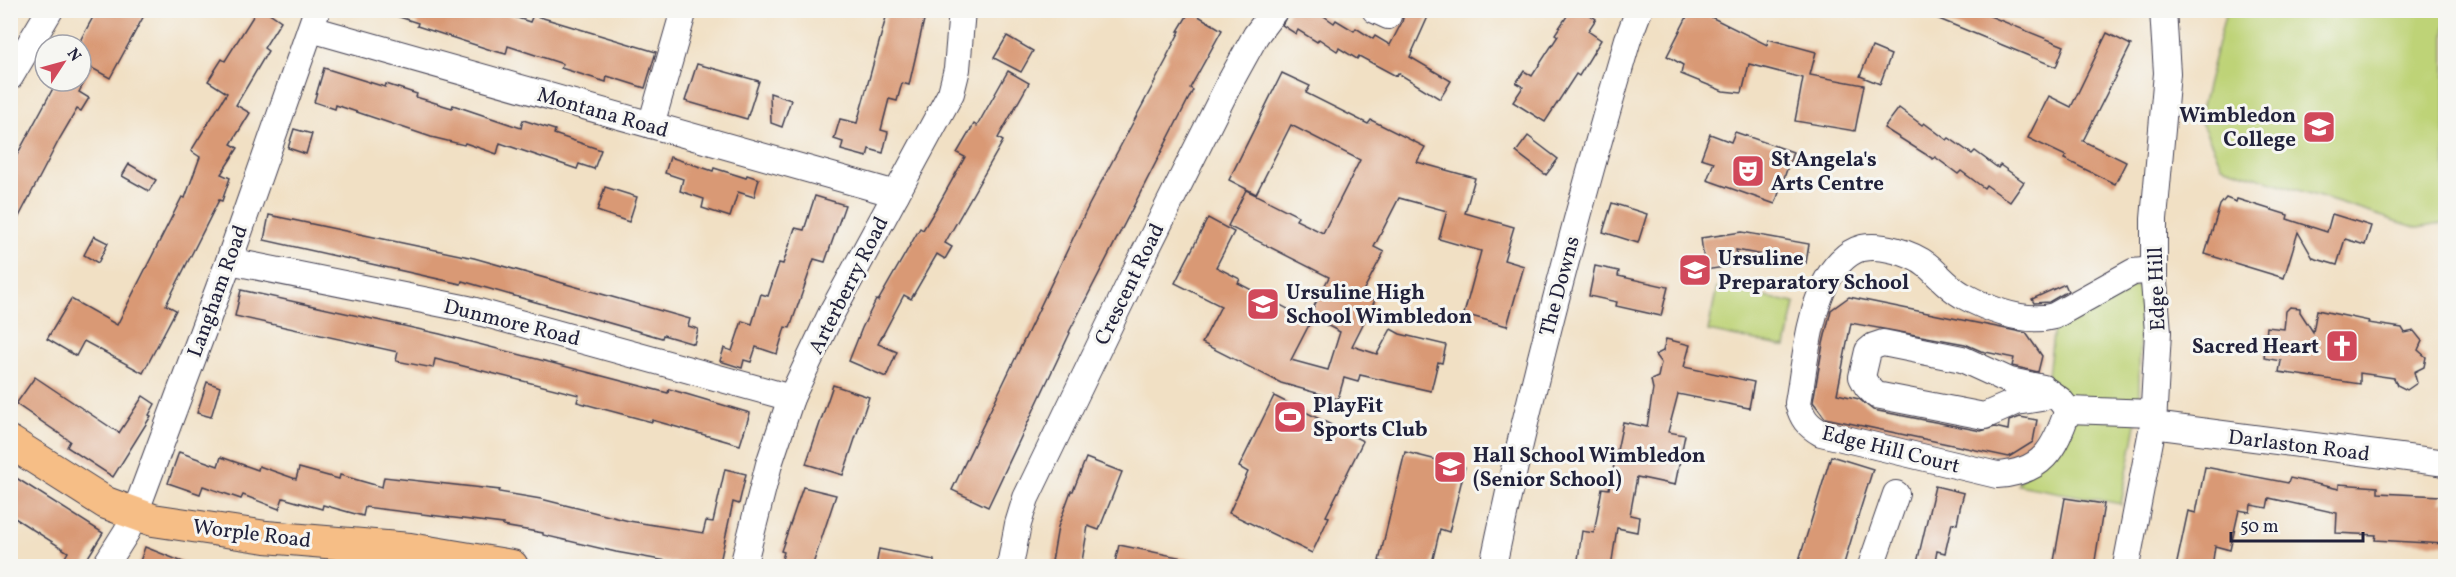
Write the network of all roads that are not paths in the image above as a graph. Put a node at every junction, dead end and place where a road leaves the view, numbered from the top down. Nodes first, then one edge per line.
1 (50, 10) edge
2 (684, 10) edge
3 (962, 10) edge
4 (1639, 10) edge
5 (2163, 10) edge
6 (1275, 11) edge
7 (314, 20) edge
8 (10, 77) edge
9 (651, 125) junction
10 (896, 194) junction
11 (229, 261) junction
12 (2154, 270) junction
13 (791, 398) junction
14 (2059, 402) junction
15 (2153, 419) junction
16 (10, 442) edge
17 (2445, 463) edge
18 (1896, 494) dead end
19 (134, 514) junction
20 (105, 567) edge
21 (513, 567) edge
22 (743, 567) edge
23 (1010, 567) edge
24 (1493, 567) edge
25 (1871, 567) edge
26 (2126, 567) edge

1 - 8 street
2 - 9 street
3 - 10 street, Arterberry Road
4 - 24 street, The Downs
5 - 12 street, Edge Hill
6 - 23 street, Crescent Road
7 - 9 street, Montana Road
7 - 11 street, Langham Road
9 - 10 street, Montana Road
10 - 13 street, Arterberry Road
11 - 13 street, Dunmore Road
11 - 19 street, Langham Road
12 - 14 street, Edge Hill Court
12 - 15 street, Edge Hill
13 - 22 street, Arterberry Road
14 - 14 street
14 - 15 street
15 - 17 street, Darlaston Road
15 - 26 street, Edge Hill
16 - 19 main road, Worple Road
18 - 25 street
19 - 20 street, Langham Road
19 - 21 main road, Worple Road

